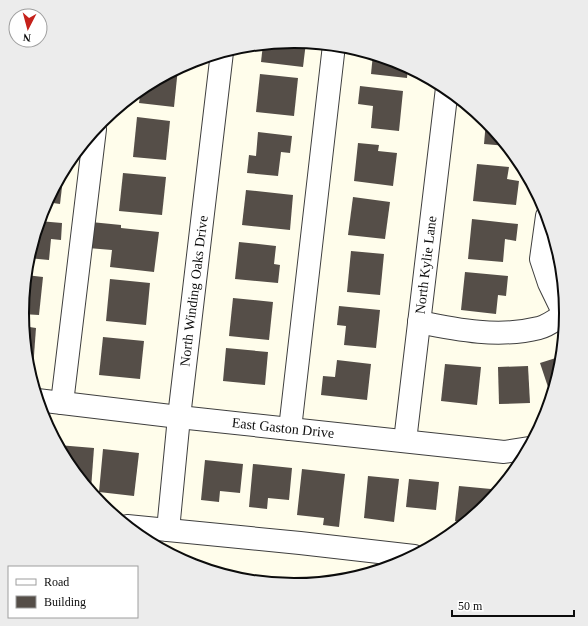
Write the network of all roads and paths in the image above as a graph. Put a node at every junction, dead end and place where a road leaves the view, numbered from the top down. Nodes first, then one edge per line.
1 (333, 51) edge
2 (221, 58) edge
3 (446, 97) edge
4 (94, 140) edge
5 (545, 229) edge
6 (558, 301) edge
7 (559, 318) edge
8 (419, 322) junction
9 (44, 401) edge
10 (62, 403) junction
11 (179, 417) junction
12 (290, 429) junction
13 (404, 441) junction
14 (521, 449) edge
15 (139, 527) edge
16 (168, 530) junction
17 (403, 555) edge

1 - 12 street
2 - 11 street, North Winding Oaks Drive
3 - 8 street, North Kylie Lane
4 - 10 street
5 - 6 street
7 - 8 street
8 - 13 street, North Kylie Lane
9 - 10 street, East Gaston Drive
10 - 11 street, East Gaston Drive
11 - 12 street, East Gaston Drive
11 - 16 street, North Winding Oaks Drive
12 - 13 street, East Gaston Drive
13 - 14 street, East Gaston Drive
15 - 16 street
16 - 17 street

